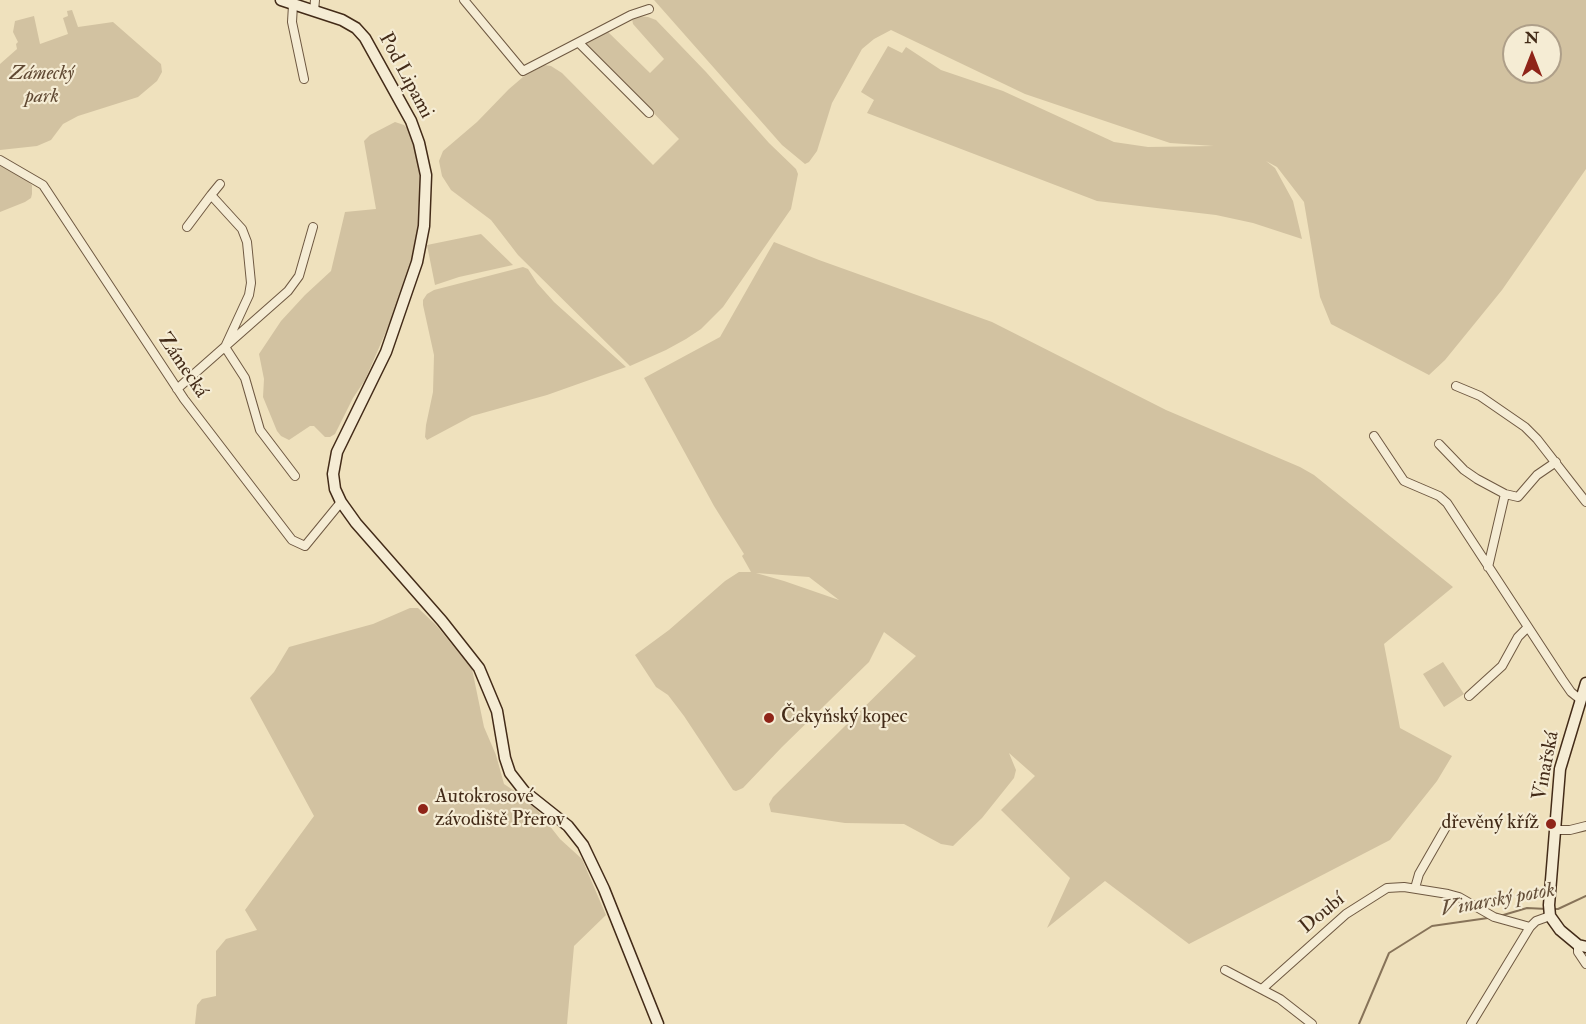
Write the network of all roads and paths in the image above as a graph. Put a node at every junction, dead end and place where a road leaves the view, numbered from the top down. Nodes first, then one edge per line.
1 (281, 0) edge
2 (464, 0) edge
3 (293, 5) junction
4 (315, 5) edge
5 (649, 9) dead end
6 (579, 43) junction
7 (304, 79) dead end
8 (649, 113) dead end
9 (0, 160) edge
10 (220, 184) dead end
11 (211, 195) junction
12 (187, 227) dead end
13 (313, 227) dead end
14 (225, 347) junction
15 (1456, 386) dead end
16 (177, 389) junction
17 (1374, 436) dead end
18 (1439, 444) dead end
19 (1556, 462) junction
20 (295, 476) dead end
21 (1505, 494) junction
22 (341, 502) junction
23 (1586, 502) edge
24 (1488, 567) junction
25 (1528, 627) junction
26 (1586, 683) edge
27 (1469, 696) dead end
28 (1581, 700) junction
29 (1450, 820) dead end
30 (1586, 826) edge
31 (1554, 830) junction
32 (1415, 888) junction
33 (1550, 916) junction
34 (1530, 927) junction
35 (1582, 946) edge
36 (1586, 964) edge
37 (1225, 970) dead end
38 (1262, 989) junction
39 (658, 1024) edge
40 (1312, 1024) edge
41 (1471, 1024) edge

1 - 3 main road, Pod Lipami
2 - 6 street
3 - 4 main road, Pod Lipami
3 - 7 street
4 - 22 main road, Pod Lipami
5 - 6 street
6 - 8 street
9 - 16 street, Zámecká
10 - 11 street
11 - 12 street
11 - 14 street
13 - 14 street
14 - 16 street
14 - 20 street
15 - 19 street
16 - 22 street, Zámecká
17 - 24 street
18 - 21 street
19 - 21 street
19 - 23 street
21 - 24 street
22 - 39 main road
24 - 25 street
25 - 27 street
25 - 28 street
26 - 28 main road, Vinařská
28 - 31 main road, Vinařská
29 - 32 street
30 - 31 street
31 - 33 main road, Vinařská
32 - 34 street, Doubí
32 - 38 street, Doubí
33 - 34 street
33 - 35 main road
34 - 41 street
35 - 36 street
37 - 38 street
38 - 40 street

